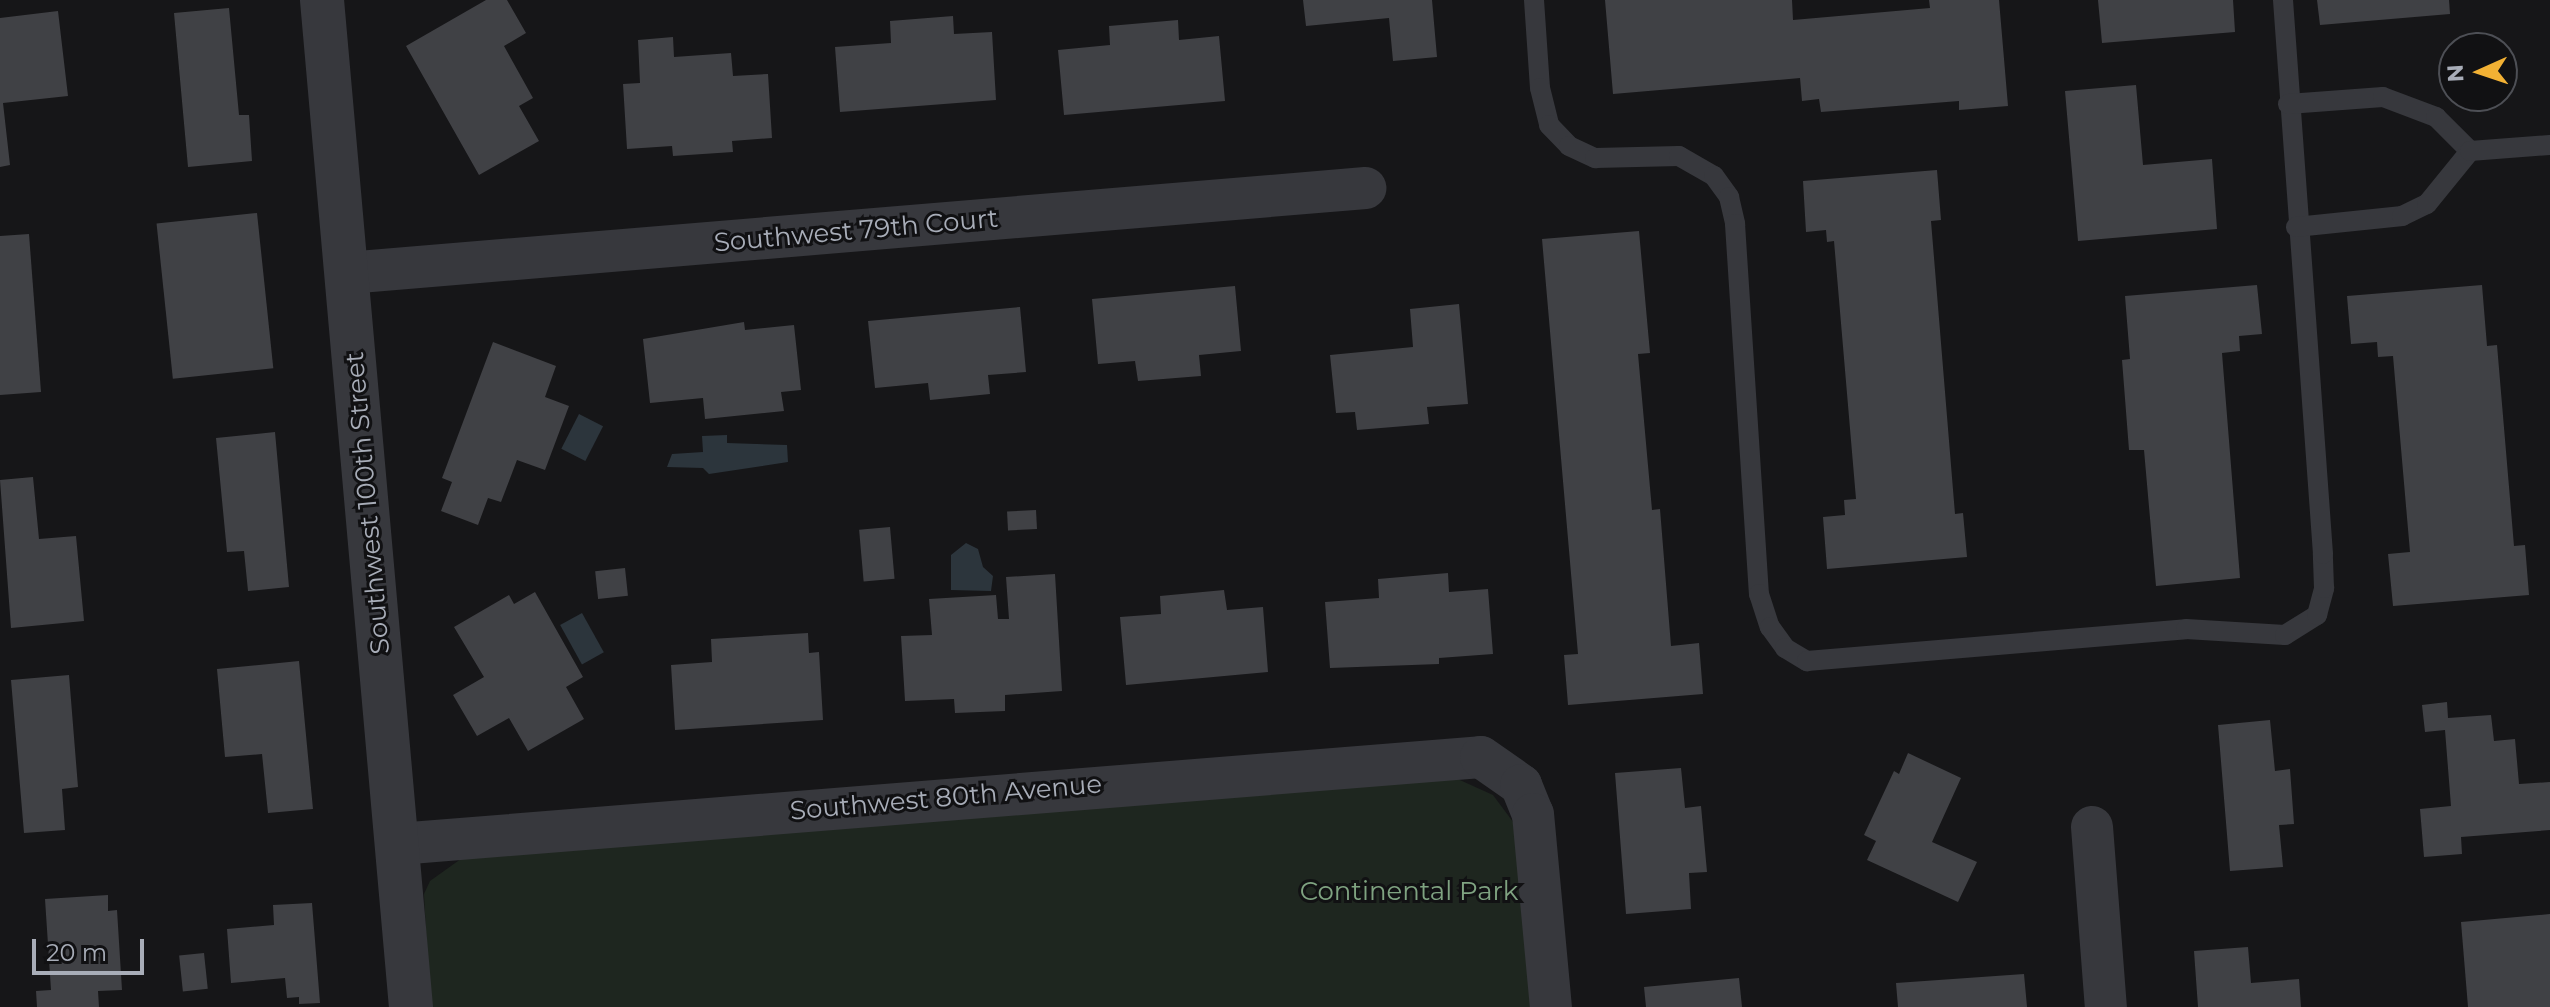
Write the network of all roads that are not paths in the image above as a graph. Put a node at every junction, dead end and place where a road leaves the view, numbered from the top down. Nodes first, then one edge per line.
1 (322, 0) edge
2 (1534, 0) edge
3 (2283, 0) edge
4 (2288, 104) junction
5 (2550, 145) edge
6 (2470, 151) junction
7 (1365, 188) dead end
8 (2296, 227) junction
9 (347, 273) junction
10 (2092, 827) dead end
11 (398, 844) junction
12 (411, 1007) edge
13 (1551, 1007) edge
14 (2106, 1007) edge

1 - 9 street, Southwest 100th Street
2 - 8 lane
3 - 4 lane
4 - 6 lane
4 - 8 lane
5 - 6 lane
6 - 8 lane
7 - 9 street, Southwest 79th Court
9 - 11 street, Southwest 100th Street
10 - 14 street
11 - 12 street, Southwest 100th Street
11 - 13 street, Southwest 80th Avenue

